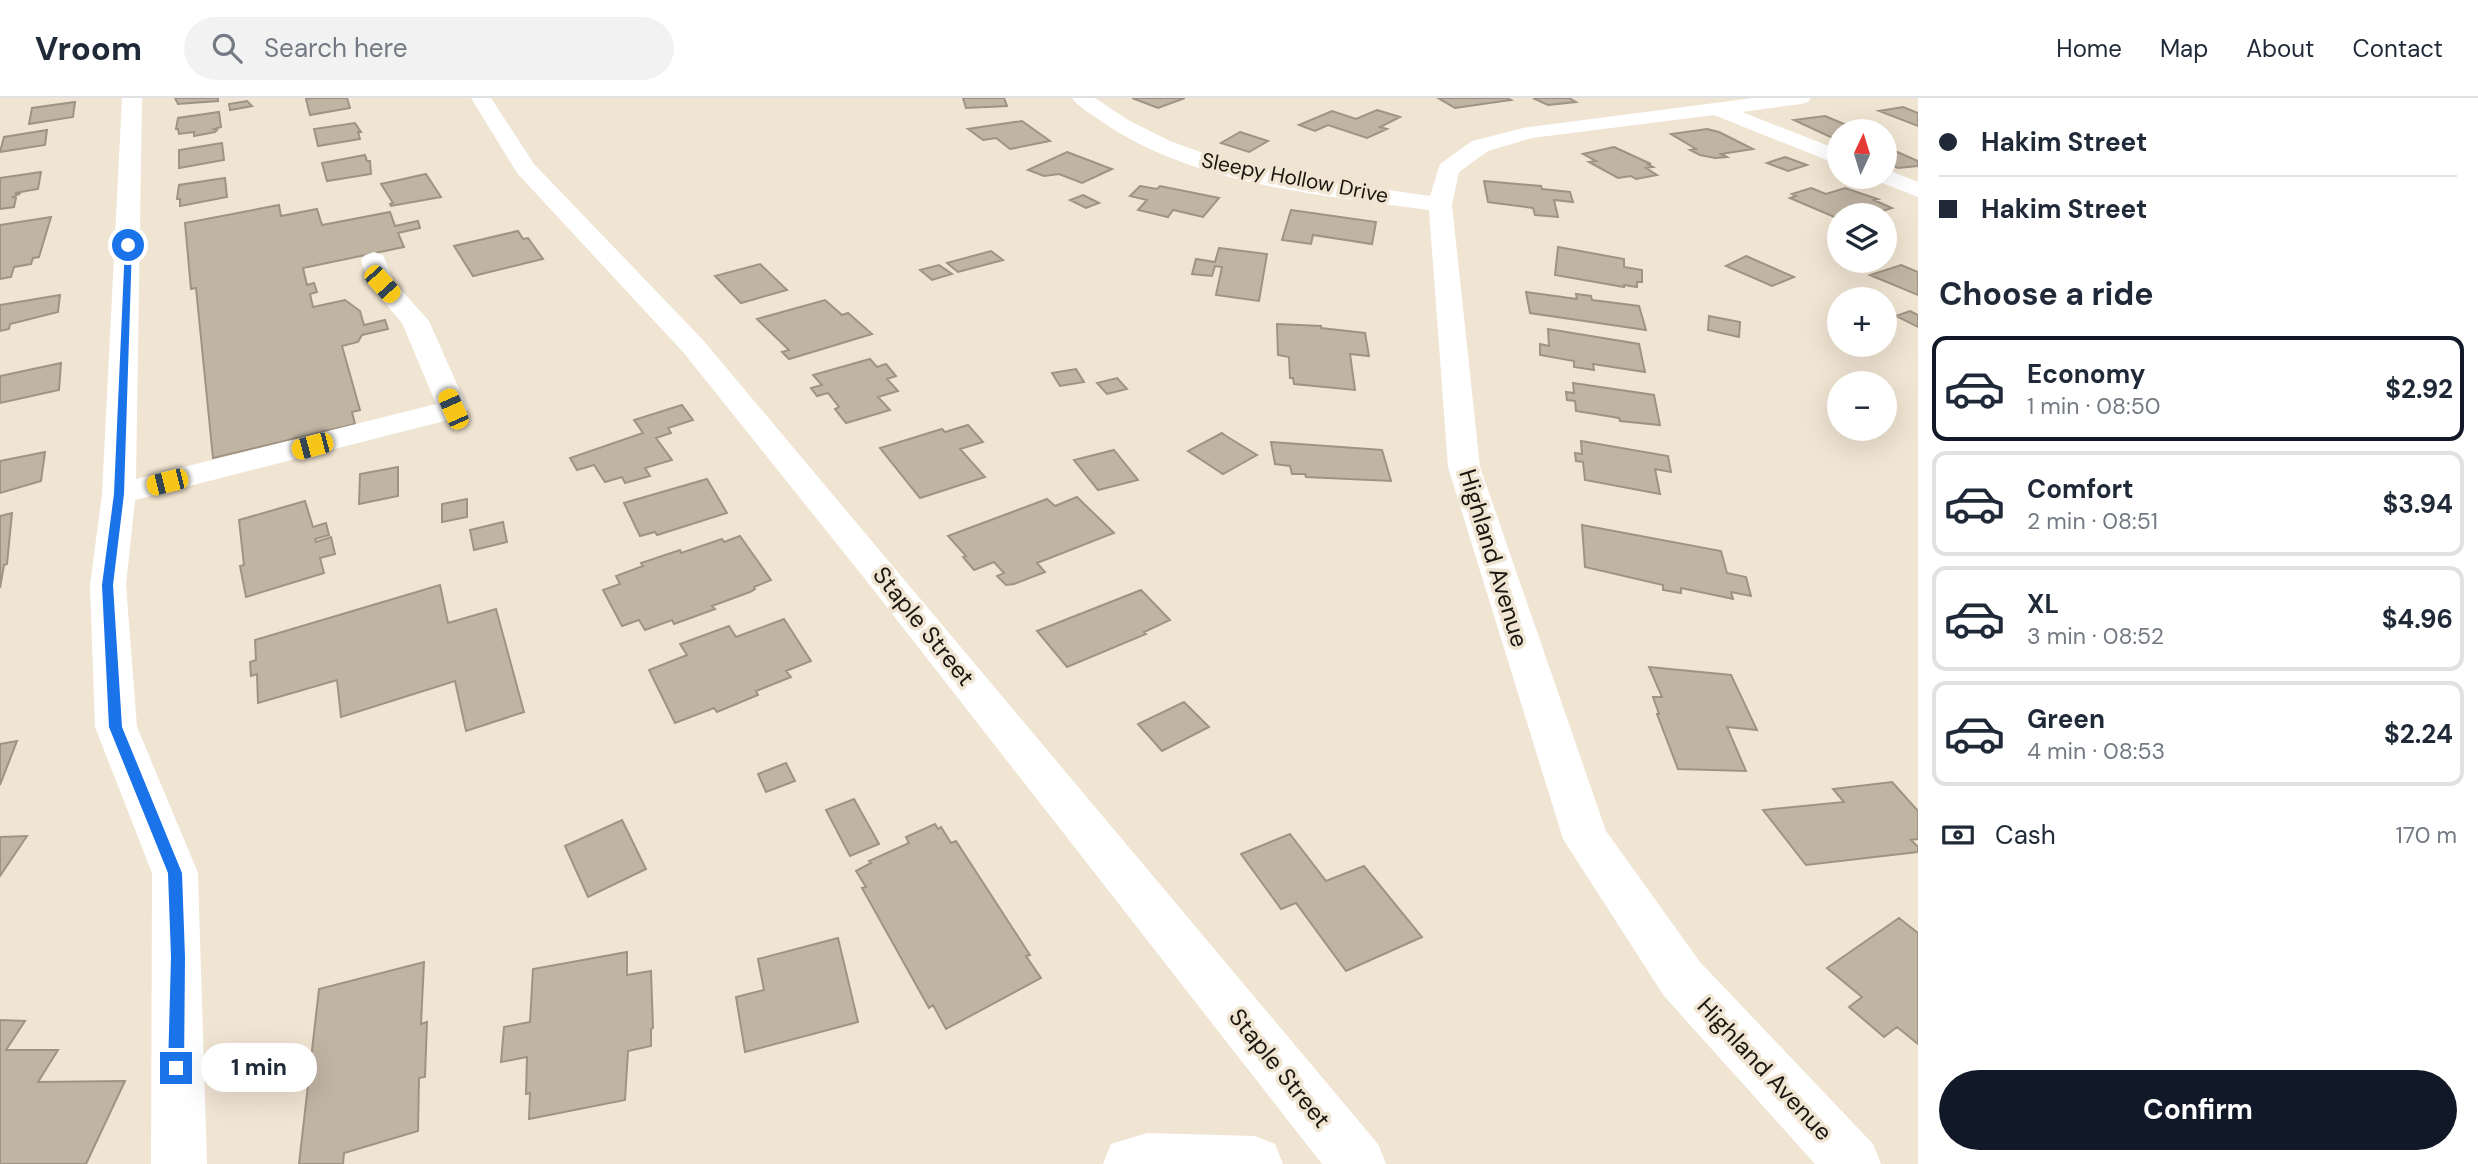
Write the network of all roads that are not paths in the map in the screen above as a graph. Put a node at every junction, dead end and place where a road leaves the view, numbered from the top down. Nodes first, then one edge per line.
1 (132, 98) edge
2 (481, 98) edge
3 (1082, 98) edge
4 (1801, 98) edge
5 (1729, 104) edge
6 (1827, 152) edge
7 (1897, 181) edge
8 (1918, 190) edge
9 (1440, 205) junction
10 (374, 260) dead end
11 (119, 494) junction
12 (179, 1164) edge
13 (1131, 1164) edge
14 (1255, 1164) edge
15 (1358, 1164) edge
16 (1853, 1164) edge

1 - 11 street
2 - 15 street, Staple Street
3 - 9 street, Sleepy Hollow Drive
4 - 5 street, Highland Avenue
5 - 6 street
5 - 9 street, Highland Avenue
7 - 8 street
9 - 16 street, Highland Avenue
10 - 11 street
11 - 12 street
13 - 14 street

